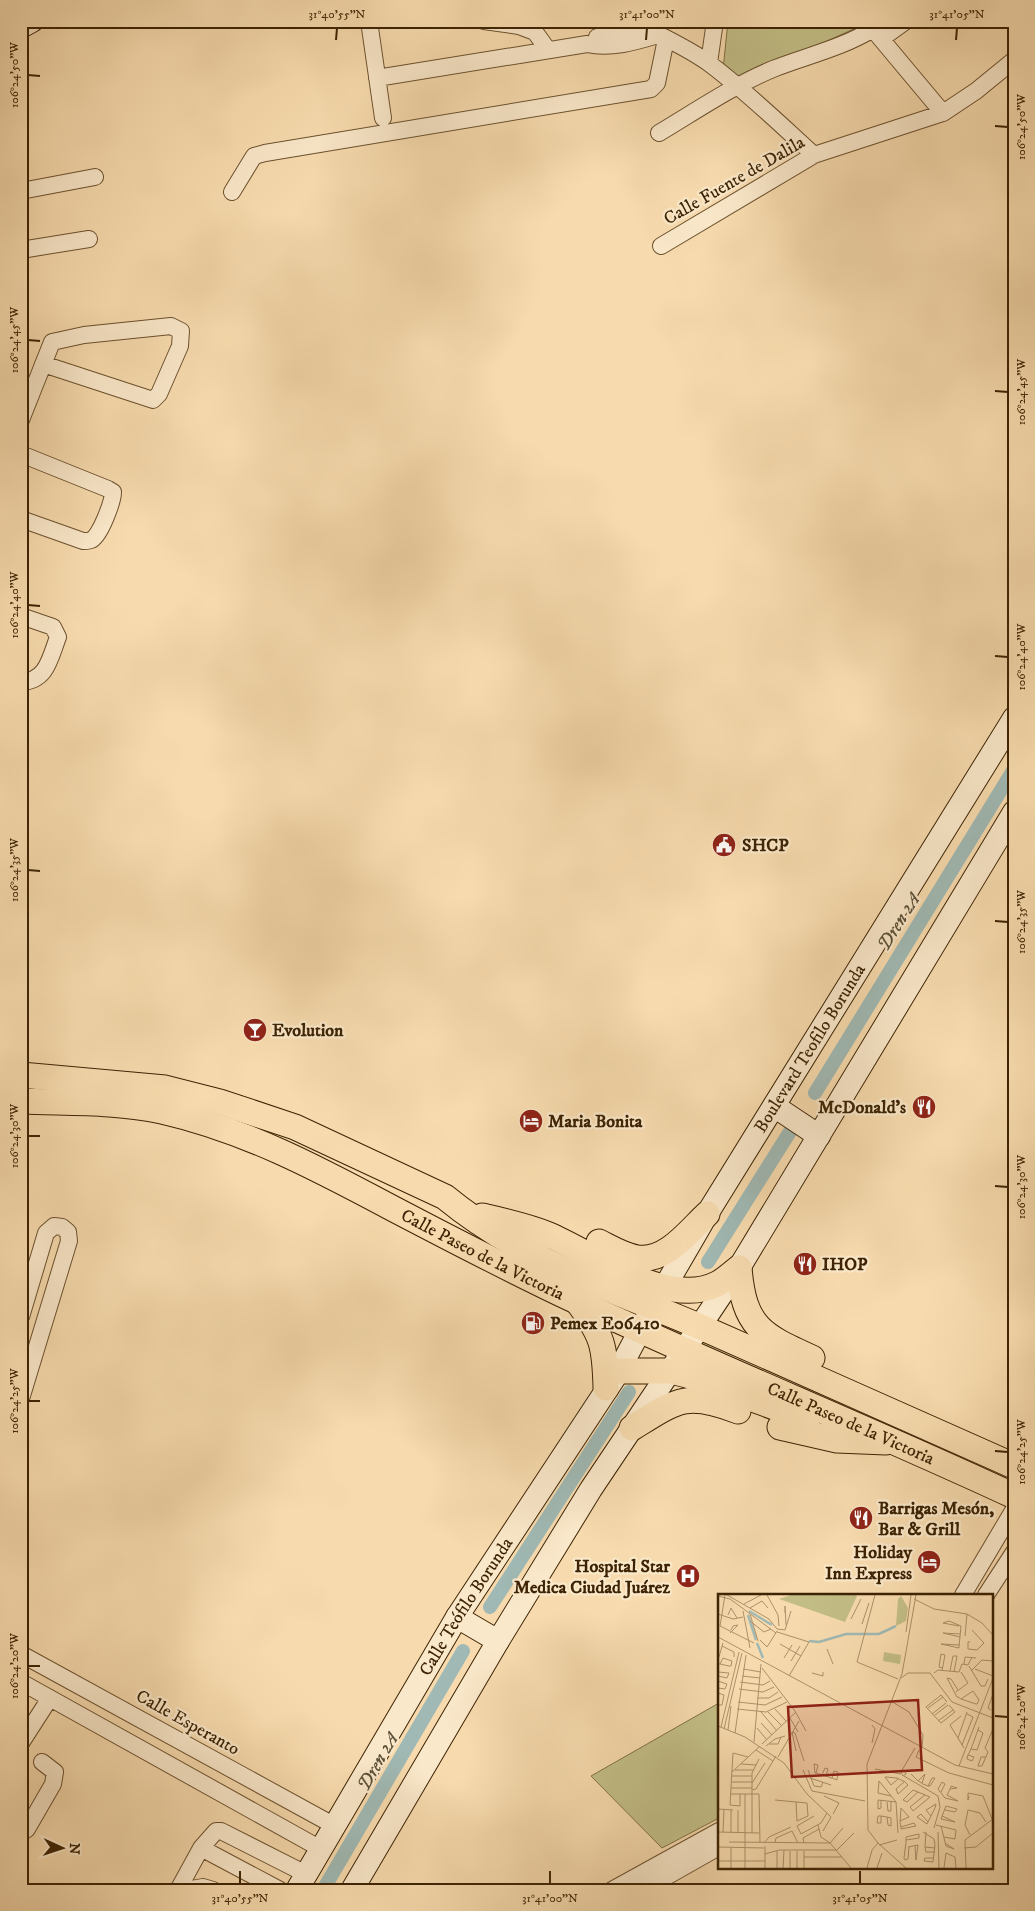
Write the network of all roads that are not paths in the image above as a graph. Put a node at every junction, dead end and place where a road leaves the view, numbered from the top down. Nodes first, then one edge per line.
1 (32, 21) edge
2 (369, 21) edge
3 (484, 21) edge
4 (715, 21) edge
5 (906, 21) edge
6 (636, 23) edge
7 (21, 27) edge
8 (873, 30) edge
9 (662, 37) junction
10 (587, 44) junction
11 (548, 50) junction
12 (1014, 60) edge
13 (709, 63) junction
14 (378, 78) junction
15 (736, 86) junction
16 (943, 113) junction
17 (383, 118) dead end
18 (659, 134) dead end
19 (814, 155) junction
20 (95, 177) dead end
21 (21, 191) edge
22 (232, 192) dead end
23 (89, 239) dead end
24 (662, 246) dead end
25 (21, 250) edge
26 (43, 364) junction
27 (21, 420) edge
28 (21, 454) edge
29 (21, 519) edge
30 (21, 616) edge
31 (21, 682) edge
32 (1014, 718) edge
33 (1014, 812) edge
34 (32, 1076) edge
35 (21, 1091) edge
36 (21, 1101) edge
37 (774, 1106) junction
38 (819, 1136) junction
39 (295, 1157) junction
40 (445, 1197) junction
41 (464, 1212) junction
42 (706, 1214) junction
43 (739, 1268) junction
44 (29, 1291) junction
45 (52, 1296) junction
46 (659, 1298) junction
47 (577, 1301) junction
48 (21, 1317) edge
49 (699, 1327) junction
50 (639, 1328) junction
51 (684, 1348) junction
52 (671, 1371) junction
53 (612, 1380) junction
54 (21, 1399) edge
55 (879, 1405) junction
56 (849, 1420) junction
57 (632, 1428) junction
58 (898, 1442) junction
59 (1014, 1466) edge
60 (1014, 1471) edge
61 (1014, 1496) edge
62 (1014, 1509) edge
63 (1014, 1552) edge
64 (964, 1594) edge
65 (987, 1594) edge
66 (457, 1617) junction
67 (498, 1641) junction
68 (21, 1654) edge
69 (21, 1682) edge
70 (50, 1698) junction
71 (22, 1746) edge
72 (42, 1762) dead end
73 (335, 1826) junction
74 (718, 1832) edge
75 (21, 1833) edge
76 (201, 1848) junction
77 (718, 1848) edge
78 (321, 1849) junction
79 (302, 1882) edge
80 (178, 1890) edge
81 (186, 1890) edge
82 (213, 1890) edge
83 (280, 1890) edge
84 (352, 1890) edge
85 (612, 1890) edge
86 (643, 1890) edge

1 - 7 main road
2 - 14 street
3 - 11 street
4 - 13 street
5 - 8 street
6 - 9 street
6 - 10 street
8 - 15 street
8 - 16 street
9 - 10 street
9 - 13 street
9 - 22 street
10 - 11 street
11 - 14 street
12 - 16 street, Calle Fuente de Dalila
13 - 15 street
14 - 17 street
15 - 18 street
15 - 19 street
16 - 19 street, Calle Fuente de Dalila
19 - 24 street, Calle Fuente de Dalila
20 - 21 street
23 - 25 street
26 - 26 street
26 - 27 street
28 - 29 street
30 - 31 street
32 - 37 main road, Boulevard Teofilo Borunda
33 - 38 main road
34 - 35 main road
34 - 40 main road, Calle Paseo de la Victoria
36 - 39 main road, Calle Paseo de la Victoria
37 - 38 main road
37 - 42 main road, Boulevard Teofilo Borunda
38 - 43 main road
39 - 41 main road
39 - 47 main road, Calle Paseo de la Victoria
40 - 41 main road, Calle Paseo de la Victoria
40 - 42 main road
41 - 46 main road, Calle Paseo de la Victoria
42 - 46 main road, Boulevard Teofilo Borunda
43 - 46 main road
43 - 49 main road
43 - 55 main road
44 - 45 street
44 - 45 street
44 - 48 street
45 - 54 street
46 - 49 main road, Calle Paseo de la Victoria
46 - 50 main road, Boulevard Teofilo Borunda
47 - 50 main road, Calle Paseo de la Victoria
47 - 53 main road
49 - 51 main road
49 - 55 main road, Calle Paseo de la Victoria
50 - 51 main road, Calle Paseo de la Victoria
50 - 53 main road, Calle Teófilo Borunda
51 - 52 main road
51 - 56 main road, Calle Paseo de la Victoria
52 - 53 main road
52 - 56 main road
52 - 57 main road
53 - 66 main road, Calle Teófilo Borunda
55 - 59 main road, Calle Paseo de la Victoria
56 - 58 main road, Calle Paseo de la Victoria
56 - 60 main road
57 - 58 main road
57 - 67 main road
58 - 61 main road, Calle Paseo de la Victoria
62 - 64 street
63 - 65 street
66 - 67 main road
66 - 73 main road, Calle Teófilo Borunda
67 - 84 main road
68 - 73 street, Calle Esperanto
69 - 70 street
70 - 71 street
70 - 78 street
72 - 75 street
73 - 78 main road, Calle Teófilo Borunda
74 - 85 street
76 - 79 street
76 - 80 street
76 - 83 street
77 - 86 street
78 - 79 main road, Calle Teófilo Borunda
81 - 82 street

